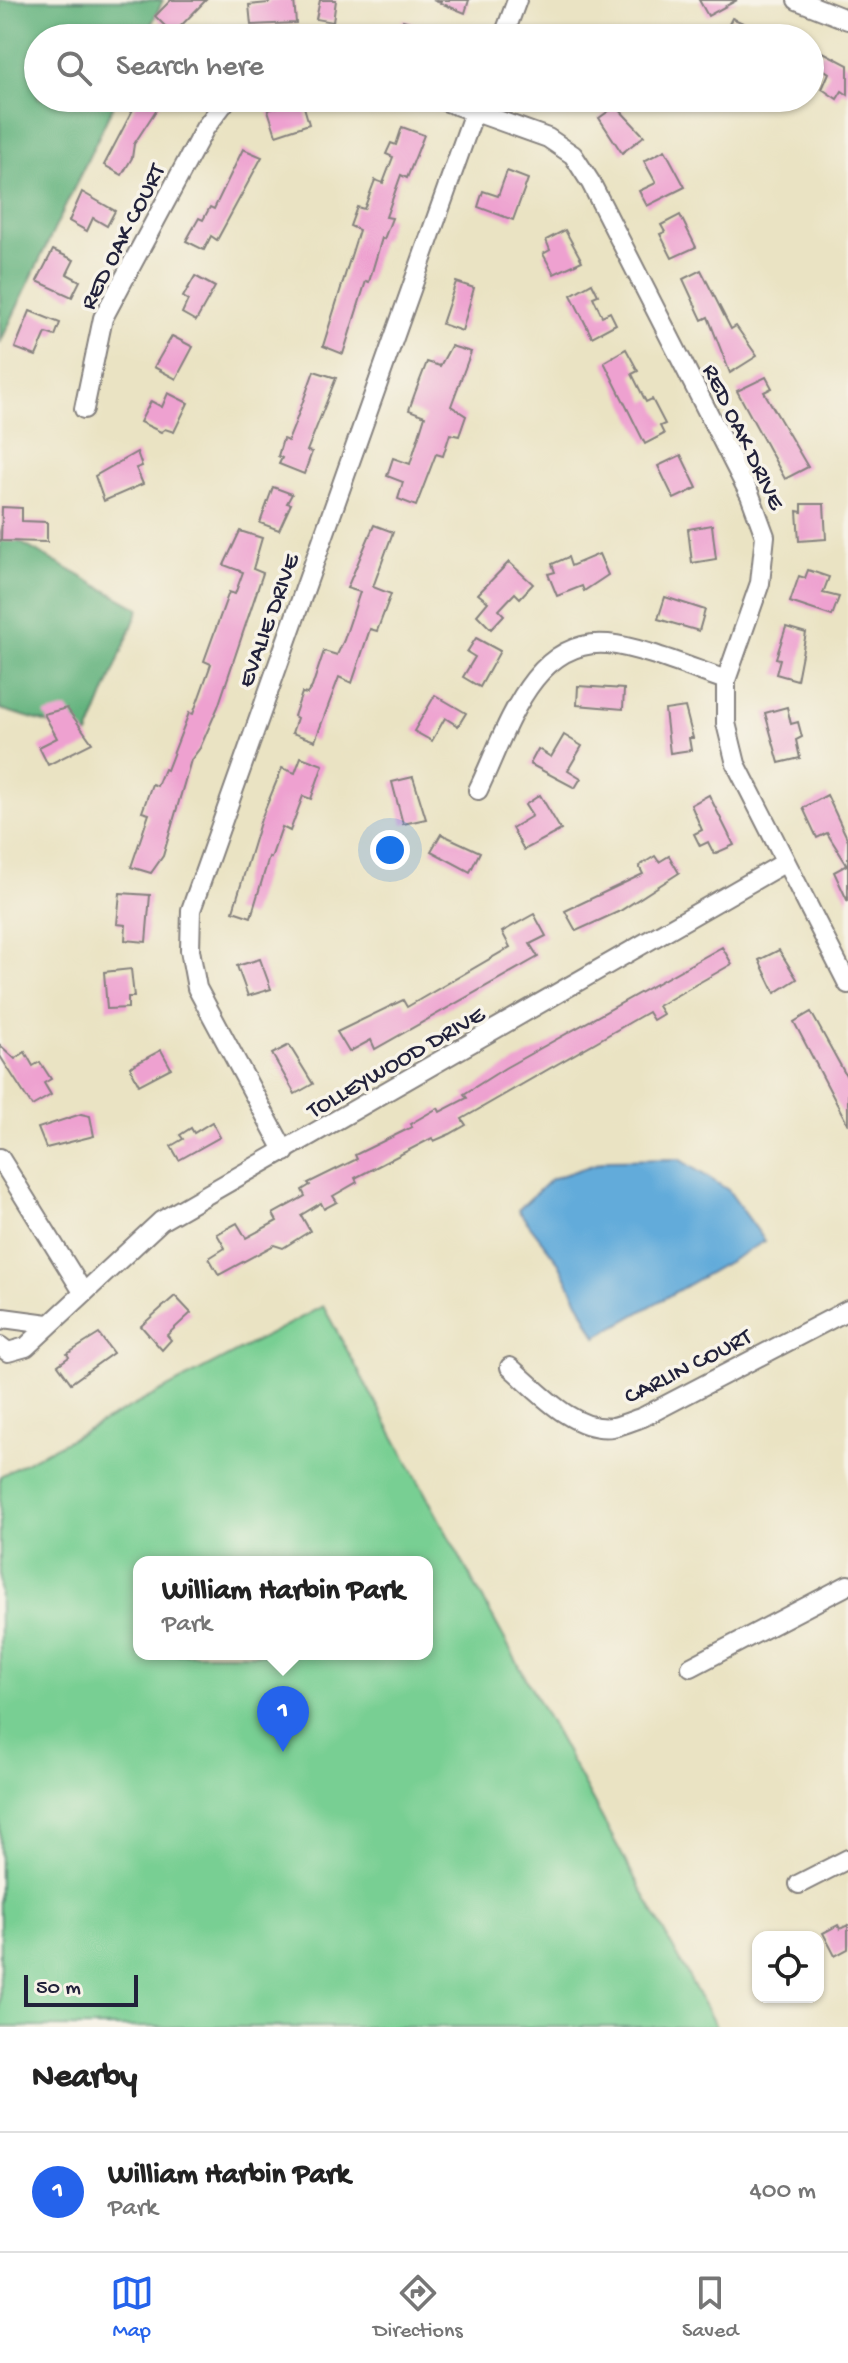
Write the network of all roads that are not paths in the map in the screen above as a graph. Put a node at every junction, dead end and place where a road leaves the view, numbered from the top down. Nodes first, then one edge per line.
1 (517, 0) edge
2 (797, 0) edge
3 (848, 20) edge
4 (508, 24) edge
5 (217, 112) edge
6 (474, 112) edge
7 (490, 112) edge
8 (84, 409) dead end
9 (726, 680) junction
10 (478, 790) dead end
11 (784, 863) junction
12 (848, 984) edge
13 (285, 1152) junction
14 (0, 1158) edge
15 (83, 1292) junction
16 (848, 1310) edge
17 (0, 1321) edge
18 (48, 1324) junction
19 (0, 1346) edge
20 (510, 1367) dead end
21 (848, 1585) edge
22 (691, 1667) dead end
23 (848, 1859) edge
24 (799, 1884) dead end

1 - 4 street
2 - 3 street
5 - 8 street, RED OAK COURT
6 - 13 street, EVALIE DRIVE
7 - 9 street, RED OAK DRIVE
9 - 10 street
9 - 11 street, RED OAK DRIVE
11 - 12 street, RED OAK DRIVE
11 - 13 street, TOLLEYWOOD DRIVE
13 - 15 street, TOLLEYWOOD DRIVE
14 - 15 street
15 - 18 street, TOLLEYWOOD DRIVE
16 - 20 street, CARLIN COURT
17 - 18 street
18 - 19 street, TOLLEYWOOD DRIVE
21 - 22 street
23 - 24 street

